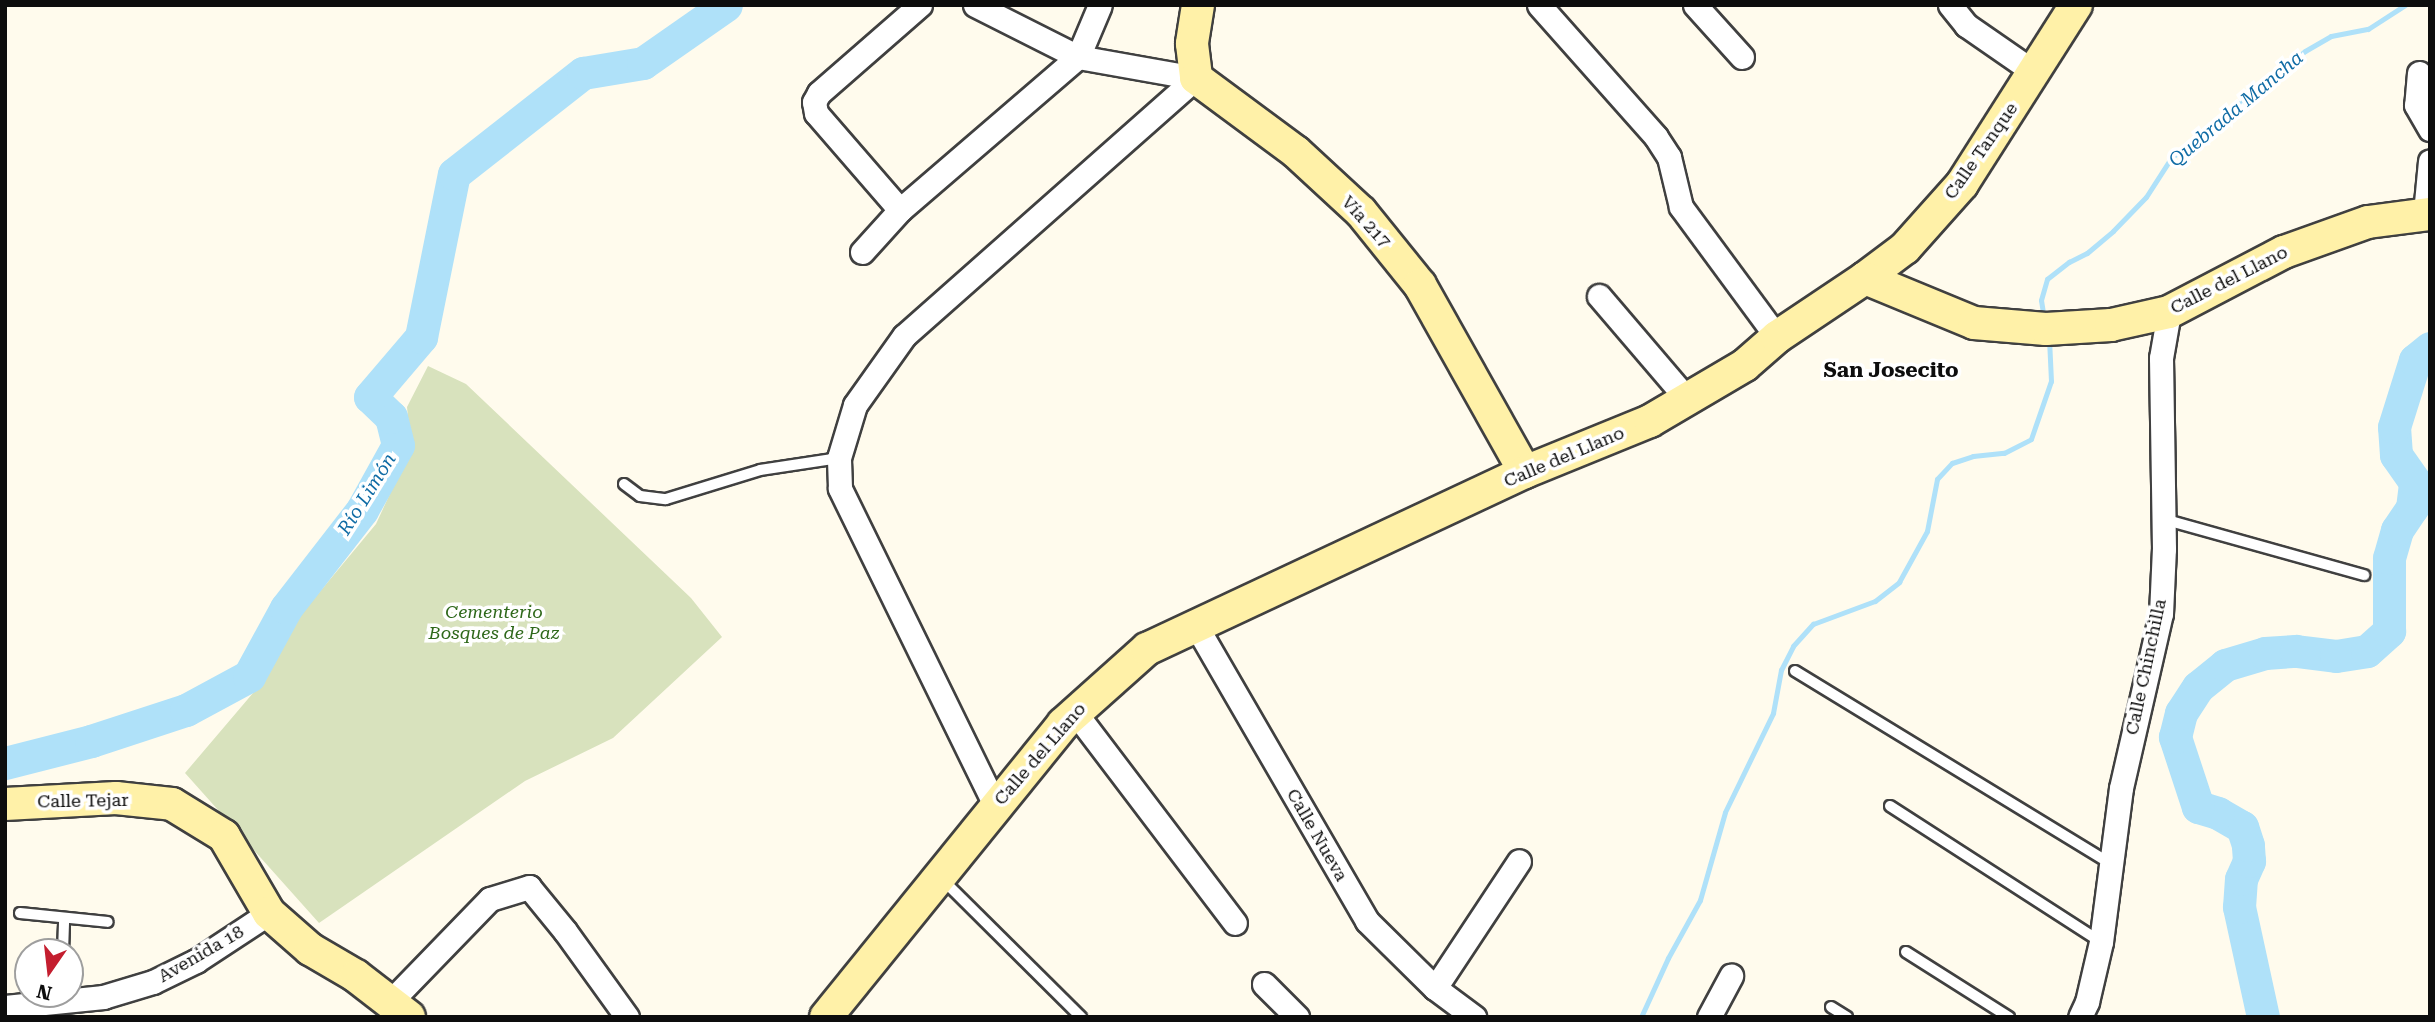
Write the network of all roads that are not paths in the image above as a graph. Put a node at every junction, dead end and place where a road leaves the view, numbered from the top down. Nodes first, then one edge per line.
1 (920, 5) edge
2 (975, 5) edge
3 (1100, 5) edge
4 (1198, 5) edge
5 (1539, 5) edge
6 (1695, 5) edge
7 (1950, 5) edge
8 (2077, 5) edge
9 (1078, 57) junction
10 (1742, 57) dead end
11 (2034, 72) junction
12 (2419, 74) dead end
13 (1196, 78) junction
14 (2430, 129) edge
15 (2430, 161) edge
16 (900, 210) junction
17 (2427, 214) edge
18 (862, 252) dead end
19 (1865, 278) junction
20 (1599, 296) dead end
21 (2169, 312) junction
22 (1777, 337) junction
23 (1687, 399) junction
24 (839, 457) junction
25 (1525, 472) junction
26 (624, 484) dead end
27 (2163, 519) junction
28 (2364, 575) dead end
29 (1195, 624) junction
30 (1795, 671) dead end
31 (1074, 711) junction
32 (5, 804) edge
33 (995, 804) junction
34 (1890, 806) dead end
35 (1518, 861) dead end
36 (2113, 866) junction
37 (938, 875) junction
38 (269, 912) junction
39 (20, 913) dead end
40 (64, 918) junction
41 (108, 922) dead end
42 (1235, 923) dead end
43 (64, 938) edge
44 (2101, 942) junction
45 (1906, 952) dead end
46 (1731, 976) dead end
47 (1264, 984) dead end
48 (1435, 988) junction
49 (84, 997) edge
50 (1831, 1007) dead end
51 (400, 1009) edge
52 (627, 1017) edge
53 (826, 1017) edge
54 (1081, 1017) edge
55 (1297, 1017) edge
56 (1474, 1017) edge
57 (1709, 1017) edge
58 (1847, 1017) edge
59 (2009, 1017) edge
60 (2080, 1017) edge

1 - 16 street
2 - 9 street
3 - 9 street
4 - 13 main road
5 - 22 street
6 - 10 street
7 - 11 street
8 - 11 main road, Calle Tanque
9 - 13 street
9 - 16 street
11 - 19 main road, Calle Tanque
12 - 14 street
13 - 24 street
13 - 25 main road, Vía 217
15 - 17 street
16 - 18 street
17 - 21 main road, Calle del Llano
19 - 21 main road, Calle del Llano
19 - 22 main road, Calle del Llano
20 - 23 street
21 - 27 street, Calle Chinchilla
22 - 23 main road, Calle del Llano
23 - 25 main road, Calle del Llano
24 - 26 lane
24 - 33 street
25 - 29 main road, Calle del Llano
27 - 28 lane
27 - 36 street, Calle Chinchilla
29 - 31 main road, Calle del Llano
29 - 48 street, Calle Nueva
30 - 36 lane
31 - 33 main road, Calle del Llano
31 - 42 street
32 - 38 main road, Calle Tejar
33 - 37 main road, Calle del Llano
34 - 44 lane
35 - 48 street
36 - 44 street, Calle Chinchilla
37 - 53 main road, Calle del Llano
37 - 54 lane
38 - 49 street, Avenida 18
38 - 51 main road, Calle Tejar
39 - 40 lane
40 - 41 lane
40 - 43 lane
44 - 60 street, Calle Chinchilla
45 - 59 lane
46 - 57 street
47 - 55 street
48 - 56 street, Calle Nueva
50 - 58 lane
51 - 52 street

